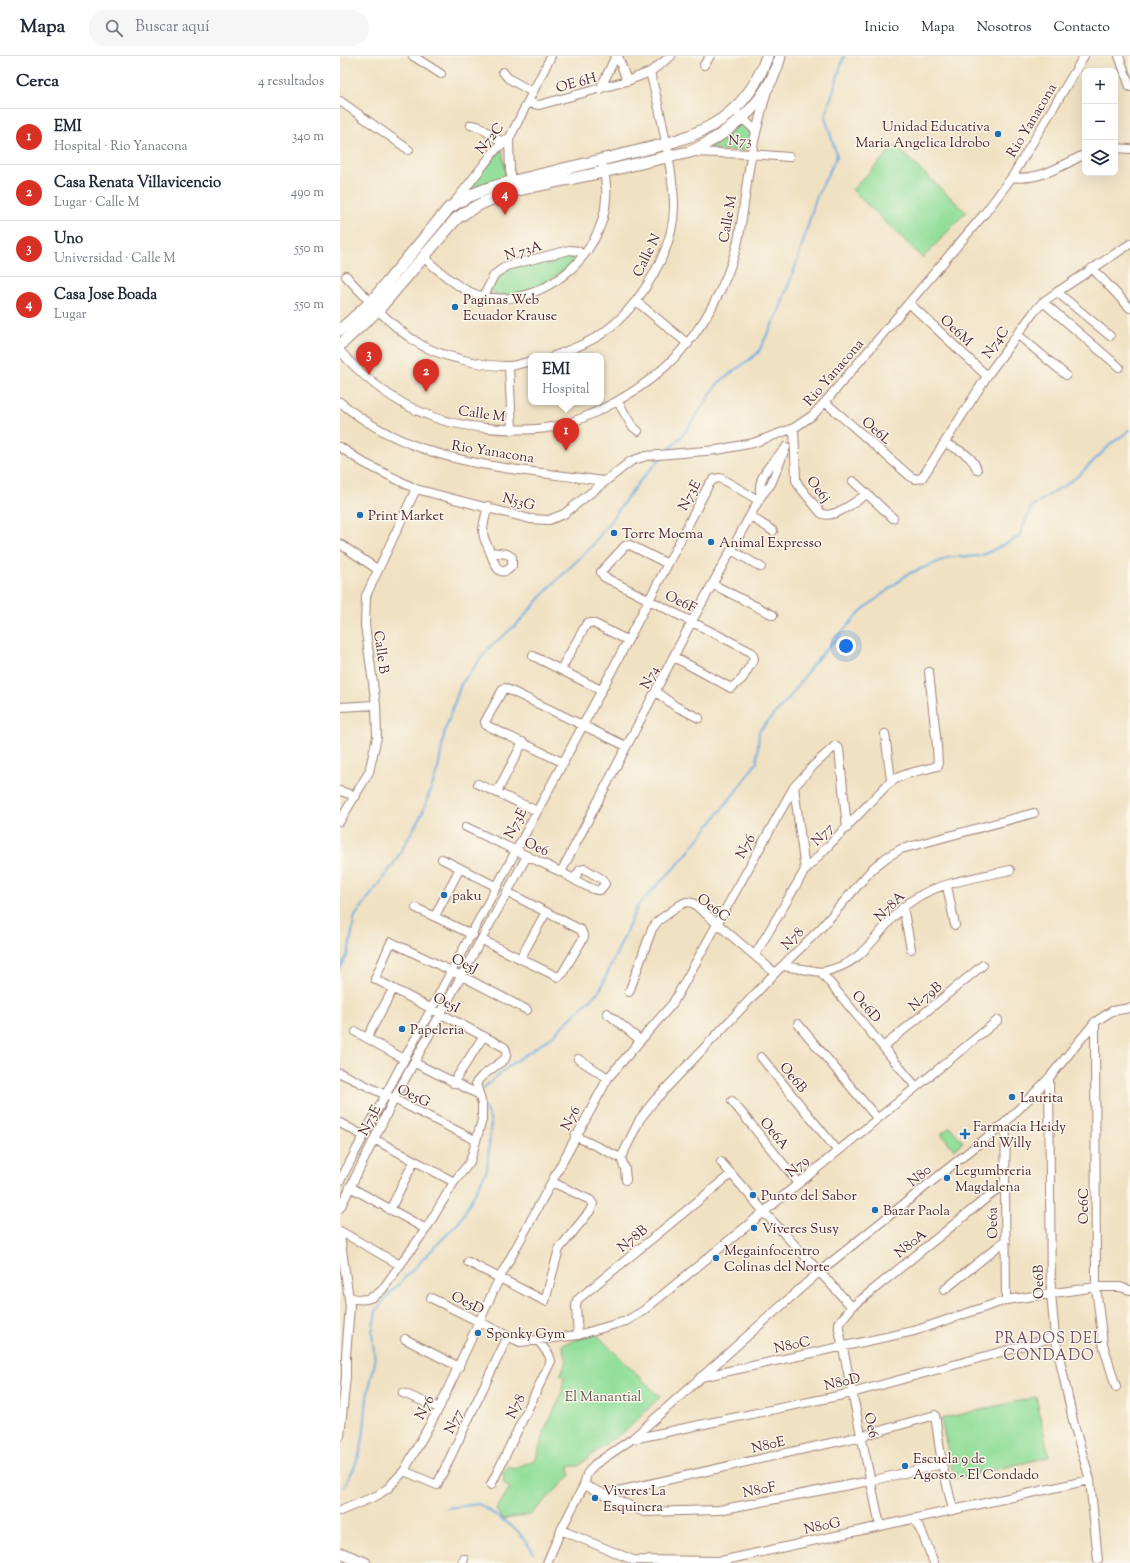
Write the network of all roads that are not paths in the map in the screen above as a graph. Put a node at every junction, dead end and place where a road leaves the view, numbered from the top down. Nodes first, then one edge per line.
1 (550, 56) edge
2 (617, 56) edge
3 (671, 56) edge
4 (710, 56) edge
5 (766, 56) edge
6 (780, 56) edge
7 (1084, 56) edge
8 (1119, 56) edge
9 (416, 57) edge
10 (704, 65) dead end
11 (503, 72) dead end
12 (650, 72) junction
13 (441, 74) dead end
14 (627, 81) junction
15 (1130, 87) edge
16 (600, 89) junction
17 (767, 89) junction
18 (532, 92) junction
19 (340, 101) edge
20 (528, 103) junction
21 (735, 108) junction
22 (742, 119) junction
23 (472, 124) dead end
24 (756, 130) junction
25 (509, 139) junction
26 (666, 144) junction
27 (1118, 148) edge
28 (1130, 149) edge
29 (408, 150) dead end
30 (690, 152) junction
31 (751, 154) junction
32 (1082, 155) edge
33 (668, 156) junction
34 (789, 157) dead end
35 (601, 160) junction
36 (604, 172) junction
37 (1012, 177) junction
38 (514, 186) junction
39 (449, 208) junction
40 (1130, 244) edge
41 (583, 255) junction
42 (424, 258) junction
43 (1092, 268) junction
44 (346, 276) dead end
45 (1057, 292) junction
46 (484, 296) junction
47 (636, 301) junction
48 (1043, 302) junction
49 (909, 303) junction
50 (375, 306) junction
51 (1130, 308) edge
52 (340, 330) edge
53 (1017, 334) junction
54 (1110, 336) dead end
55 (688, 344) junction
56 (340, 345) edge
57 (340, 351) edge
58 (561, 353) edge
59 (528, 362) edge
60 (509, 366) junction
61 (1119, 367) dead end
62 (1066, 375) dead end
63 (987, 376) junction
64 (340, 402) edge
65 (618, 402) junction
66 (825, 402) junction
67 (794, 428) junction
68 (512, 430) junction
69 (638, 431) dead end
70 (794, 440) junction
71 (945, 443) junction
72 (340, 447) edge
73 (977, 470) dead end
74 (911, 477) joint
75 (604, 481) junction
76 (853, 481) dead end
77 (416, 489) junction
78 (867, 494) junction
79 (760, 498) junction
80 (488, 506) junction
81 (750, 516) junction
82 (893, 518) dead end
83 (773, 531) dead end
84 (340, 544) edge
85 (731, 550) junction
86 (490, 552) dead end
87 (668, 564) junction
88 (761, 567) dead end
89 (377, 569) junction
90 (712, 584) junction
91 (650, 600) junction
92 (773, 615) dead end
93 (692, 621) junction
94 (628, 640) junction
95 (533, 656) dead end
96 (674, 657) junction
97 (562, 669) junction
98 (929, 672) dead end
99 (601, 690) junction
100 (656, 692) junction
101 (376, 705) junction
102 (340, 707) edge
103 (700, 718) dead end
104 (584, 725) junction
105 (886, 734) dead end
106 (523, 742) junction
107 (626, 746) junction
108 (564, 763) junction
109 (892, 780) junction
110 (478, 784) dead end
111 (794, 788) junction
112 (340, 791) edge
113 (497, 792) junction
114 (356, 796) junction
115 (537, 811) junction
116 (1034, 813) dead end
117 (340, 821) edge
118 (466, 827) dead end
119 (847, 828) junction
120 (516, 850) junction
121 (527, 856) junction
122 (442, 859) dead end
123 (460, 868) junction
124 (805, 870) junction
125 (1010, 870) dead end
126 (561, 872) junction
127 (574, 878) dead end
128 (947, 886) junction
129 (497, 887) junction
130 (507, 892) junction
131 (903, 907) junction
132 (416, 908) dead end
133 (546, 912) junction
134 (435, 916) junction
135 (717, 924) junction
136 (955, 925) dead end
137 (473, 935) junction
138 (482, 940) junction
139 (911, 949) dead end
140 (754, 955) junction
141 (520, 959) junction
142 (983, 965) dead end
143 (783, 966) junction
144 (453, 971) junction
145 (821, 972) junction
146 (775, 973) junction
147 (462, 976) junction
148 (375, 979) joint
149 (393, 989) junction
150 (629, 992) dead end
151 (430, 1008) junction
152 (1130, 1008) edge
153 (527, 1010) dead end
154 (607, 1012) dead end
155 (442, 1013) junction
156 (998, 1020) dead end
157 (1095, 1022) junction
158 (798, 1024) dead end
159 (356, 1032) dead end
160 (483, 1037) junction
161 (367, 1038) junction
162 (640, 1040) junction
163 (883, 1046) junction
164 (761, 1057) dead end
165 (404, 1059) junction
166 (578, 1059) dead end
167 (415, 1063) junction
168 (340, 1073) edge
169 (608, 1078) junction
170 (1049, 1078) junction
171 (453, 1083) junction
172 (916, 1087) junction
173 (478, 1094) junction
174 (385, 1096) junction
175 (394, 1099) junction
176 (732, 1101) dead end
177 (877, 1118) junction
178 (1006, 1122) junction
179 (340, 1123) edge
180 (364, 1136) junction
181 (575, 1136) junction
182 (374, 1139) junction
183 (475, 1140) junction
184 (838, 1150) junction
185 (621, 1158) junction
186 (414, 1161) junction
187 (721, 1162) dead end
188 (731, 1174) junction
189 (626, 1180) dead end
190 (340, 1182) edge
191 (454, 1182) junction
192 (552, 1182) junction
193 (798, 1182) junction
194 (1005, 1183) junction
195 (350, 1187) junction
196 (340, 1208) edge
197 (390, 1210) junction
198 (764, 1212) junction
199 (426, 1230) junction
200 (340, 1231) edge
201 (340, 1236) edge
202 (1006, 1240) junction
203 (468, 1262) dead end
204 (400, 1265) junction
205 (819, 1272) junction
206 (499, 1279) junction
207 (1096, 1287) junction
208 (944, 1290) dead end
209 (1130, 1290) edge
210 (1050, 1293) junction
211 (350, 1297) junction
212 (431, 1298) dead end
213 (1006, 1300) junction
214 (852, 1307) junction
215 (480, 1322) junction
216 (839, 1329) joint
217 (578, 1334) junction
218 (508, 1336) junction
219 (1054, 1337) junction
220 (405, 1339) dead end
221 (538, 1340) junction
222 (843, 1346) junction
223 (344, 1362) edge
224 (459, 1366) junction
225 (343, 1376) edge
226 (700, 1377) junction
227 (1116, 1387) dead end
228 (403, 1393) dead end
229 (852, 1393) junction
230 (439, 1408) junction
231 (340, 1436) edge
232 (862, 1436) junction
233 (632, 1439) junction
234 (942, 1464) junction
235 (404, 1471) junction
236 (1090, 1480) junction
237 (870, 1481) junction
238 (491, 1485) dead end
239 (584, 1485) junction
240 (605, 1494) junction
241 (340, 1507) edge
242 (350, 1507) junction
243 (953, 1510) junction
244 (340, 1511) edge
245 (915, 1520) junction
246 (880, 1526) junction
247 (561, 1530) junction
248 (345, 1558) edge
249 (1098, 1560) dead end
250 (364, 1563) edge
251 (548, 1563) edge
252 (934, 1563) edge

1 - 18 street, N72C
2 - 14 street
2 - 16 street
3 - 12 street, OE 6H
4 - 10 street
5 - 21 street
6 - 17 street
7 - 37 street, Rio Yanacona
8 - 15 street
9 - 13 street
11 - 18 street
12 - 14 street, OE 6H
12 - 26 street, Calle N
14 - 16 street, OE 6H
16 - 20 street, OE 6H
17 - 22 street
17 - 24 street, Calle M
18 - 20 street, N72C
19 - 29 street
20 - 25 street, N72C
21 - 22 street
21 - 26 street
22 - 24 street
22 - 30 street
23 - 25 street
24 - 31 street, Calle M
25 - 38 street
25 - 39 street, N72C
26 - 33 street, Calle N
26 - 35 street
27 - 28 street
30 - 31 street, N73
30 - 33 street
31 - 34 street, N73
31 - 55 street, Calle M
32 - 37 street
33 - 36 street
33 - 47 street, Calle N
35 - 36 street
35 - 38 street
36 - 38 street
36 - 41 street
37 - 49 street, Rio Yanacona
38 - 39 street
38 - 42 street
39 - 50 street
40 - 43 street, N74C
41 - 46 street
41 - 46 street, N 73A
42 - 46 street
42 - 50 street
43 - 45 street, N74C
43 - 51 street
44 - 50 street
45 - 48 street, N74C
45 - 54 street
47 - 55 street
47 - 58 street, Calle N
48 - 53 street, N74C
48 - 61 street
49 - 63 street, Oe6M
49 - 66 street, Rio Yanacona
50 - 52 street
50 - 56 street
50 - 60 street
53 - 62 street
53 - 63 street, N74C
55 - 65 street, Calle M
57 - 68 street, Calle M
59 - 60 street
60 - 68 street
63 - 71 street, N74C
64 - 75 street, Rio Yanacona
65 - 68 street, Calle M
65 - 69 street
66 - 67 street, Rio Yanacona
66 - 74 street, Oe6L
67 - 70 street, Oe6j
67 - 75 street, Rio Yanacona
70 - 78 street, Oe6j
70 - 79 street
71 - 73 street
71 - 74 street, N74C
72 - 77 street, N53G
75 - 80 street, N53G
76 - 78 street
77 - 80 street, N53G
77 - 89 street, Calle B
78 - 82 street
79 - 81 street, N74
79 - 87 street, N73E
80 - 86 street
81 - 83 street
81 - 85 street, N74
84 - 89 street
85 - 88 street
85 - 90 street, N74
87 - 91 street, N73E
87 - 91 street, Oe6F
89 - 101 street, Calle B
90 - 92 street
90 - 93 street, N74
91 - 93 street, Oe6F
91 - 94 street, N73E
93 - 96 street, N74
93 - 96 street, Oe6F
94 - 97 street
94 - 99 street, N73E
95 - 97 street
96 - 100 street, N74
97 - 99 street
98 - 109 street, N77
99 - 104 street, N73E
100 - 103 street
100 - 107 street, N74
101 - 102 street
101 - 114 street, Calle B
104 - 106 street
104 - 107 street
104 - 108 street, N73E
105 - 109 street
106 - 108 street
106 - 113 street
107 - 126 street, N74
108 - 115 street, N73E
109 - 119 street, N77
110 - 113 street
111 - 119 street, N76
111 - 124 street
111 - 135 street, N76
112 - 114 street
113 - 115 street
114 - 117 street, Calle B
115 - 120 street, N73E
116 - 143 street, N78
118 - 120 street, Oe6
119 - 124 street, N77
120 - 121 street, Oe6
120 - 129 street, N73E
121 - 126 street, Oe6
121 - 130 street, N73E
122 - 123 street
123 - 129 street
123 - 134 street
124 - 140 street, N77
125 - 128 street, N78A
126 - 127 street, Oe6
128 - 131 street, N78A
128 - 136 street
129 - 137 street, N73E
130 - 133 street
130 - 138 street, N73E
131 - 139 street
131 - 145 street, N78A
132 - 134 street
133 - 141 street
133 - 141 street
134 - 137 street
135 - 140 street, Oe6C
135 - 150 street, Oe6C
135 - 162 street, N76
137 - 144 street, N73E
138 - 141 street
138 - 147 street, N73E
140 - 146 street, Oe6C
142 - 163 street, N-79B
143 - 145 street
143 - 146 street, N78
144 - 147 street, Oe5J
144 - 148 street, Oe5J
144 - 151 street, N73E
145 - 163 street, Oe6D
146 - 185 street, N78
147 - 153 street, Oe5J
147 - 155 street, N73E
148 - 149 street, Oe5I
149 - 151 street, Oe5I
149 - 161 street
151 - 155 street, Oe5I
151 - 165 street, N73E
152 - 157 street, N80
154 - 162 street
155 - 160 street, Oe5I
155 - 167 street, N73E
156 - 172 street, N79
157 - 170 street, N80
157 - 207 street, Oe6C
158 - 177 street
159 - 161 street
160 - 171 street
160 - 173 street, Oe5I
161 - 165 street
162 - 169 street, N76
163 - 172 street, Oe6D
164 - 184 street, Oe6B
165 - 174 street, N73E
166 - 169 street
167 - 171 street
167 - 175 street, N73E
168 - 174 street, Oe5G
169 - 181 street, N76
170 - 178 street, N80
170 - 210 street, Oe6B
171 - 173 street
172 - 177 street, N79
173 - 183 street
174 - 175 street, Oe5G
174 - 180 street, N73E
175 - 182 street, N73E
175 - 183 street, Oe5G
176 - 193 street, Oe6A
177 - 184 street, N79
178 - 194 street, Oe6a
178 - 205 street, N80
179 - 180 street
180 - 190 street, N73E
181 - 185 street
181 - 192 street, N76
182 - 186 street
182 - 195 street, N73E
183 - 191 street
184 - 193 street, N79
185 - 189 street
186 - 191 street
186 - 197 street
187 - 188 street
188 - 198 street
188 - 217 street, N78B
191 - 199 street
192 - 206 street, N76
192 - 206 street
193 - 198 street, N79
194 - 202 street, Oe6a
194 - 214 street, N80A
195 - 196 street, N73E
195 - 197 street
197 - 199 street
198 - 205 street
198 - 217 street, N79
199 - 204 street
200 - 204 street
201 - 211 street
202 - 208 street
202 - 213 street, Oe6a
203 - 206 street
204 - 211 street
205 - 214 street
205 - 226 street, N80
206 - 215 street, N76
207 - 209 street, N80C
207 - 210 street, N80C
207 - 227 street, Oe6C
210 - 213 street, N80C
210 - 219 street, Oe6B
211 - 223 street
212 - 215 street, Oe5D
213 - 222 street, N80C
214 - 216 street, N80A
215 - 218 street, Oe5D
215 - 224 street, N76
216 - 222 street, Oe6
217 - 221 street, N79
218 - 221 street, Oe5D
218 - 235 street, N77
219 - 229 street, N80D
219 - 236 street, Oe6B
220 - 224 street
221 - 238 street, N78
222 - 226 street, N80C
222 - 229 street, Oe6
223 - 225 street
224 - 230 street, N76
225 - 231 street
226 - 233 street
228 - 230 street
229 - 232 street, Oe6
229 - 233 street, N80D
230 - 235 street, N76
232 - 234 street, N80E
232 - 237 street, Oe6
232 - 240 street, N80E
233 - 239 street
234 - 237 street, N80F
234 - 243 street
235 - 242 street, N76
236 - 243 street, N80G
236 - 249 street, Oe6B
237 - 240 street, N80F
237 - 246 street, Oe6
239 - 240 street, N80F
239 - 247 street
241 - 242 street, N76
242 - 244 street, N76
243 - 245 street, N80G
245 - 246 street, N80G
245 - 252 street
246 - 247 street, N80G
247 - 251 street
248 - 250 street

